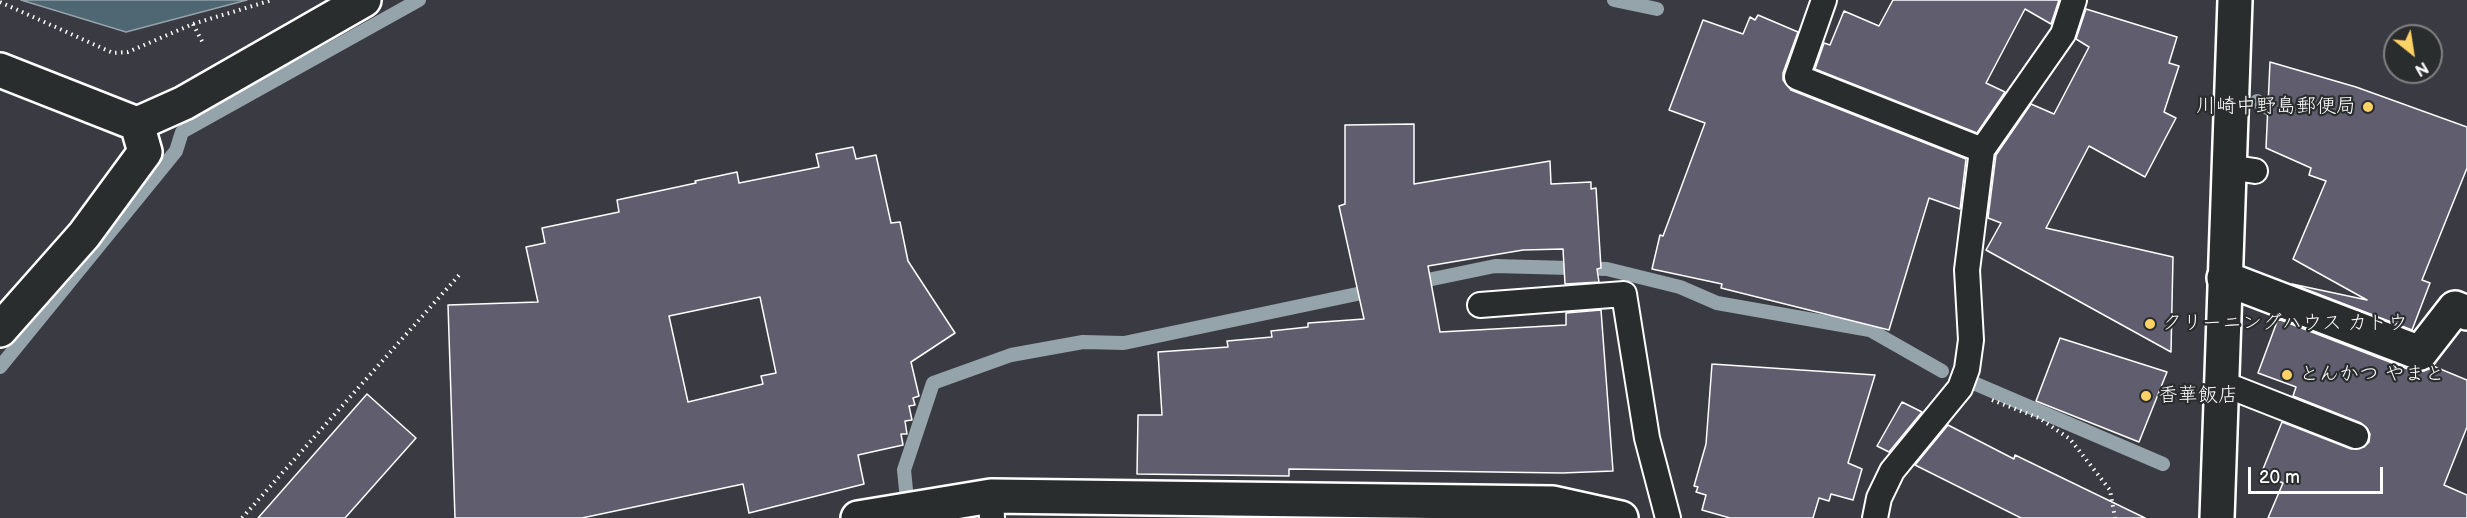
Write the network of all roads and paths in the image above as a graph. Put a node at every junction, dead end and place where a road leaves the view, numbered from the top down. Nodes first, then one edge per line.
1 (272, 0) edge
2 (364, 0) edge
3 (1824, 0) edge
4 (2074, 0) edge
5 (2235, 0) edge
6 (0, 2) edge
7 (0, 70) edge
8 (137, 124) junction
9 (1982, 150) junction
10 (460, 274) dead end
11 (2224, 278) junction
12 (1480, 305) dead end
13 (2467, 313) edge
14 (0, 330) edge
15 (2221, 383) junction
16 (1960, 388) junction
17 (2356, 436) dead end
18 (992, 507) edge
19 (242, 518) edge
20 (858, 518) edge
21 (1621, 518) edge
22 (1668, 518) edge
23 (1875, 518) edge
24 (2115, 518) edge
25 (2217, 518) edge

1 - 6 path
2 - 8 street
3 - 9 lane
4 - 9 lane
5 - 11 street
7 - 8 street
8 - 14 street
9 - 16 lane
10 - 19 path
11 - 13 street
11 - 15 street
12 - 22 lane
15 - 17 lane
15 - 25 street
16 - 23 lane
16 - 24 path
18 - 20 street
18 - 21 street

